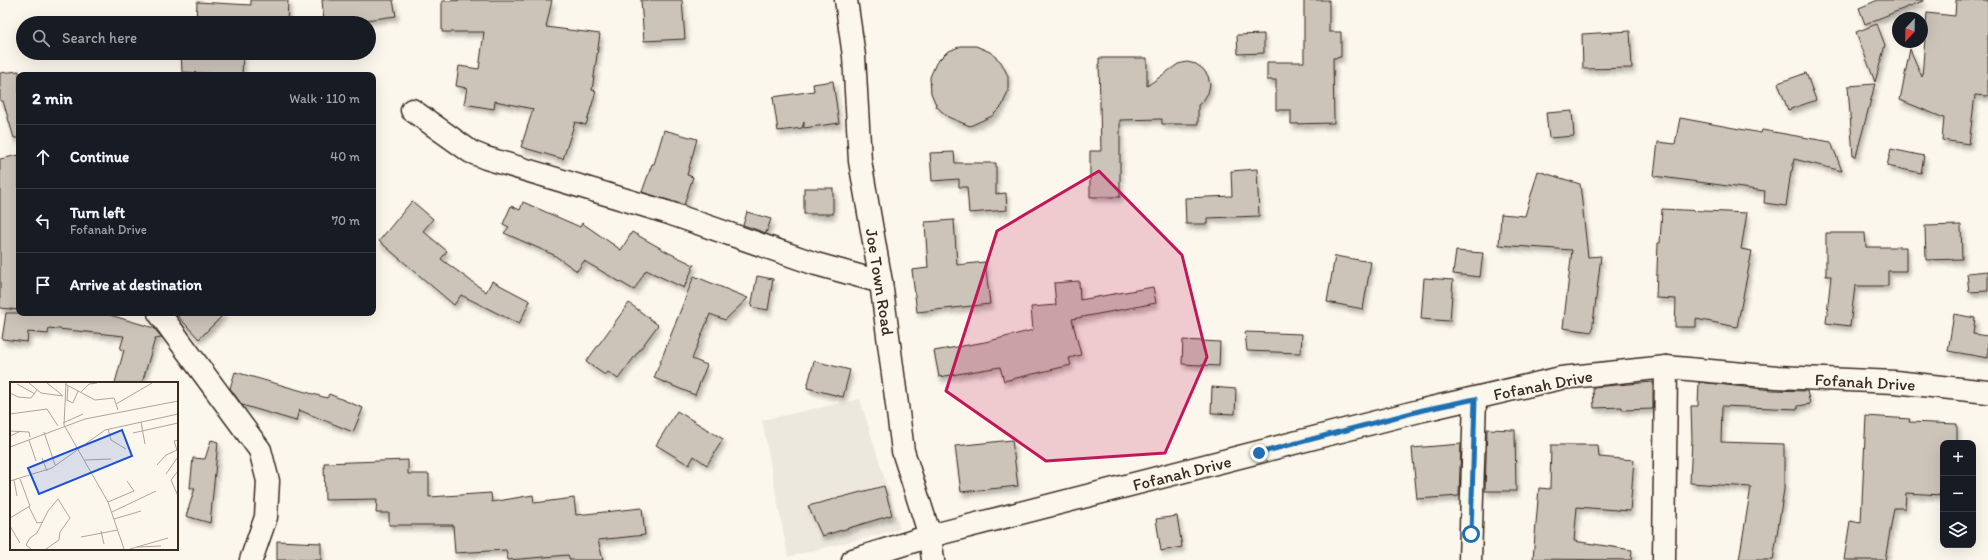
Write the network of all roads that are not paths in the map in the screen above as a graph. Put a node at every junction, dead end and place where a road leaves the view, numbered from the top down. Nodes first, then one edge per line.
1 (846, 0) edge
2 (412, 110) dead end
3 (881, 282) junction
4 (161, 316) edge
5 (1666, 367) junction
6 (1988, 392) edge
7 (1475, 399) junction
8 (930, 536) junction
9 (251, 560) edge
10 (853, 560) edge
11 (933, 560) edge
12 (1470, 560) edge
13 (1664, 560) edge

1 - 3 street, Joe Town Road
2 - 3 street
3 - 8 street, Joe Town Road
4 - 9 street
5 - 6 street, Fofanah Drive
5 - 7 street, Fofanah Drive
5 - 13 street
7 - 8 street, Fofanah Drive
7 - 12 street
8 - 10 street, Fofanah Drive
8 - 11 street, Joe Town Road

